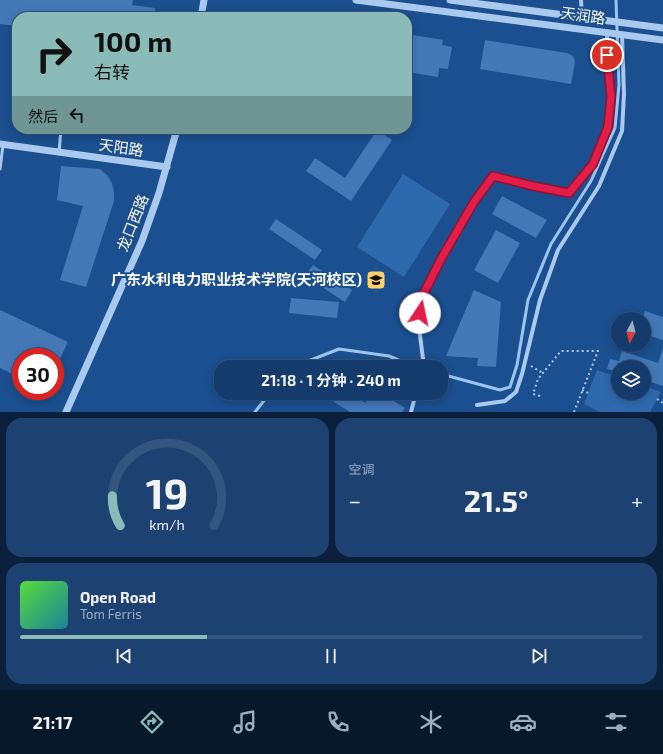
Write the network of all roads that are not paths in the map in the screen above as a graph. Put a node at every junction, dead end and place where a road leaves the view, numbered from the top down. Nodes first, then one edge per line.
1 (204, 0) edge
2 (356, 0) edge
3 (450, 0) edge
4 (581, 0) edge
5 (202, 12) edge
6 (582, 17) junction
7 (663, 28) edge
8 (609, 33) junction
9 (622, 35) junction
10 (663, 40) edge
11 (61, 134) edge
12 (176, 134) edge
13 (2, 145) edge
14 (59, 152) junction
15 (167, 167) junction
16 (0, 169) edge
17 (423, 360) edge
18 (414, 400) edge
19 (477, 405) dead end
20 (66, 412) edge
21 (410, 412) edge

1 - 5 street
2 - 8 street, 天润路
3 - 6 street, 天润路
4 - 6 street
6 - 7 street, 天润路
8 - 9 street, 天润路
8 - 17 street
9 - 10 street, 天润路
9 - 19 street
11 - 14 lane
12 - 15 street, 龙口西路
13 - 14 street, 天阳路
13 - 16 lane
14 - 15 street, 天阳路
15 - 20 street, 龙口西路
18 - 21 street

